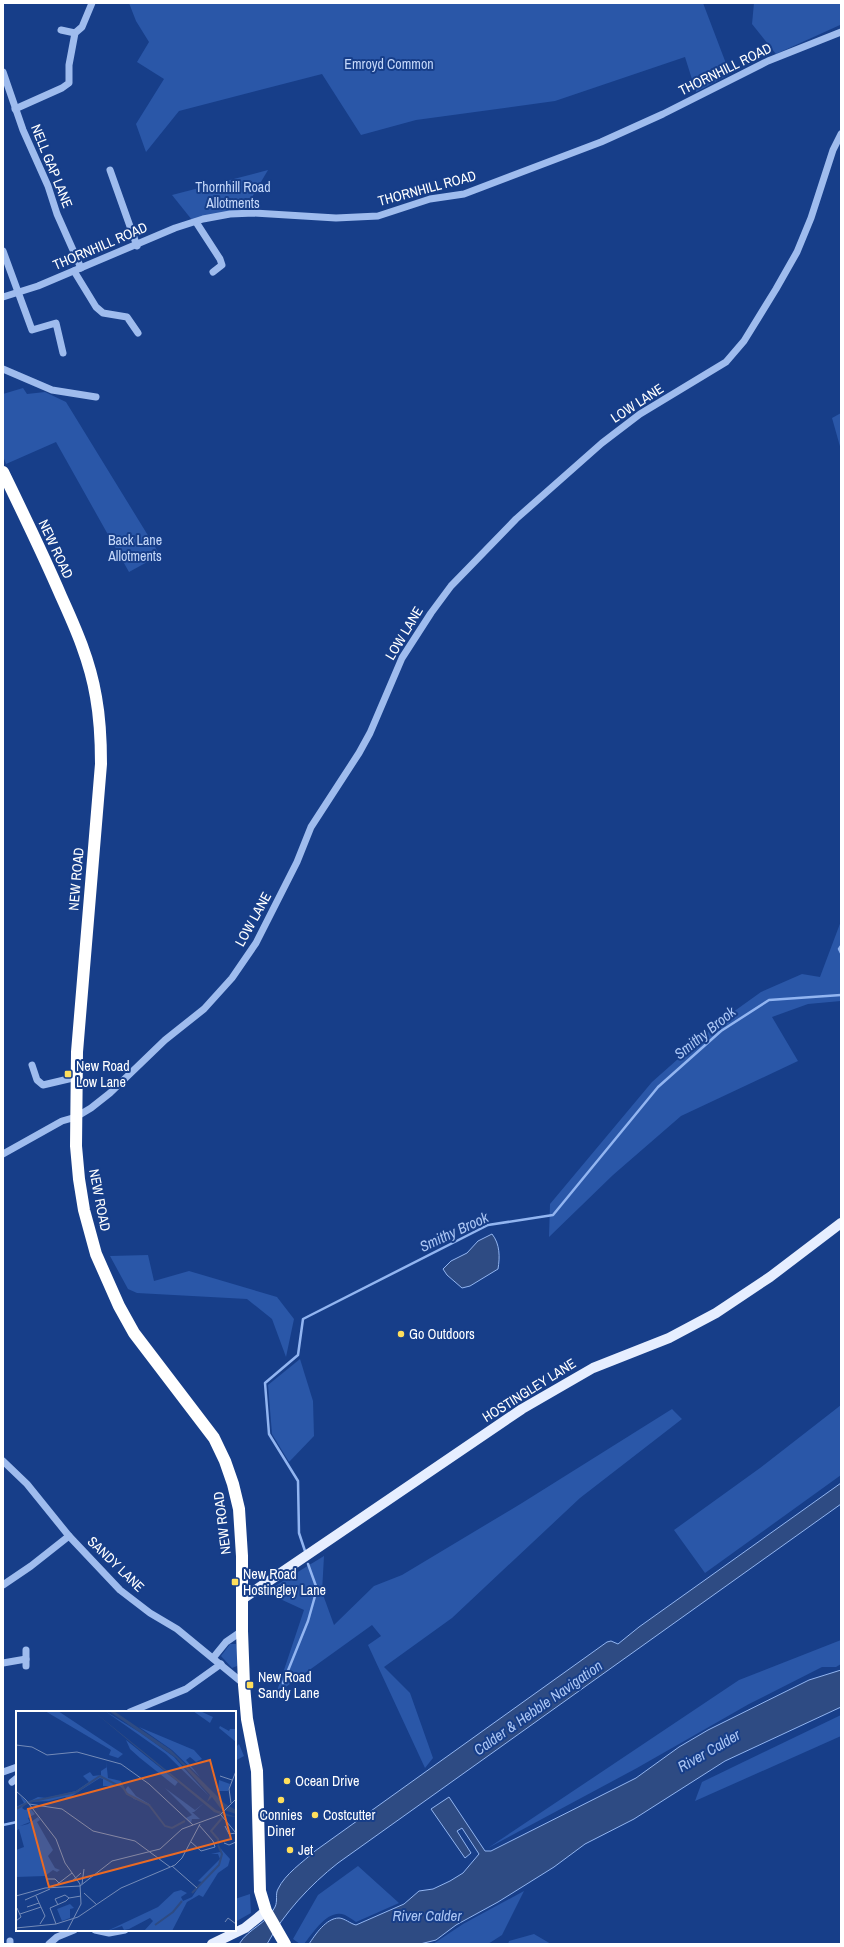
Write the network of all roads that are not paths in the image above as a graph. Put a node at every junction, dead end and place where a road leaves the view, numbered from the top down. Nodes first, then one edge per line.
1 (92, 3) edge
2 (61, 30) dead end
3 (841, 32) edge
4 (75, 33) junction
5 (3, 72) edge
6 (15, 109) junction
7 (841, 134) edge
8 (110, 170) dead end
9 (196, 222) junction
10 (137, 246) junction
11 (3, 251) edge
12 (77, 270) junction
13 (214, 272) dead end
14 (18, 293) junction
15 (3, 297) edge
16 (138, 333) dead end
17 (63, 353) dead end
18 (3, 369) edge
19 (96, 397) dead end
20 (3, 472) edge
21 (32, 1065) dead end
22 (77, 1077) junction
23 (76, 1117) junction
24 (3, 1154) edge
25 (841, 1223) edge
26 (3, 1461) edge
27 (69, 1536) junction
28 (3, 1585) edge
29 (241, 1600) junction
30 (242, 1631) junction
31 (26, 1650) dead end
32 (213, 1658) junction
33 (3, 1663) edge
34 (220, 1664) junction
35 (244, 1685) junction
36 (132, 1711) edge
37 (16, 1767) edge
38 (3, 1772) edge
39 (266, 1911) junction
40 (71, 1931) edge
41 (100, 1931) edge
42 (120, 1931) edge
43 (282, 1940) edge
44 (49, 1944) edge
45 (212, 1944) edge

1 - 4 street
2 - 4 street
3 - 9 street, THORNHILL ROAD
4 - 6 street
5 - 6 street, NELL GAP LANE
6 - 12 street, NELL GAP LANE
7 - 23 street, LOW LANE
8 - 10 street
9 - 10 street, THORNHILL ROAD
9 - 13 street
10 - 12 street, THORNHILL ROAD
11 - 14 street
12 - 14 street, THORNHILL ROAD
12 - 16 street, NELL GAP LANE
14 - 15 street, THORNHILL ROAD
14 - 17 street
18 - 19 street
20 - 22 highway, NEW ROAD
21 - 22 street
22 - 23 highway, NEW ROAD
23 - 24 street, LOW LANE
23 - 29 highway, NEW ROAD
25 - 29 main road, HOSTINGLEY LANE
26 - 27 street, SANDY LANE
27 - 28 street
27 - 32 street, SANDY LANE
29 - 30 highway, NEW ROAD
30 - 32 street
30 - 35 highway, NEW ROAD
31 - 33 street
32 - 34 street, SANDY LANE
34 - 35 street, SANDY LANE
34 - 36 street
35 - 39 highway, NEW ROAD
37 - 38 street
39 - 43 highway, NEW ROAD
39 - 45 main road
40 - 44 street
41 - 42 street

